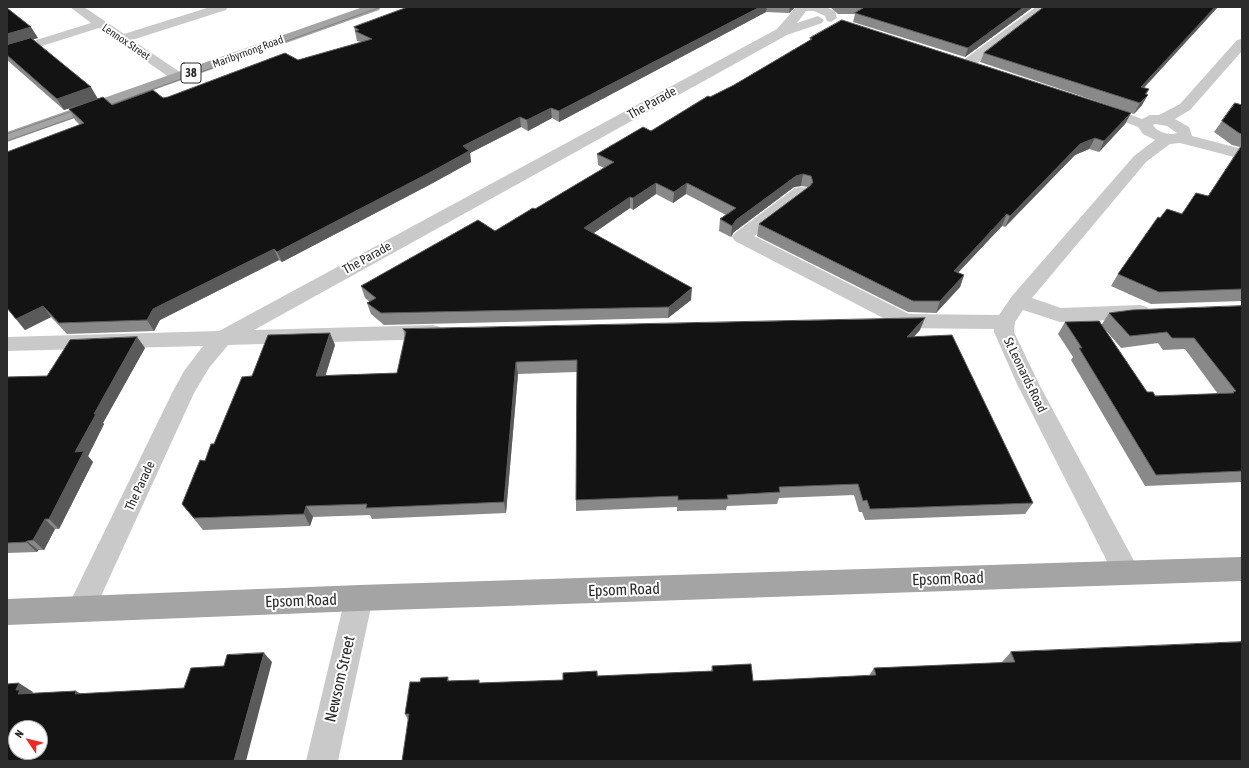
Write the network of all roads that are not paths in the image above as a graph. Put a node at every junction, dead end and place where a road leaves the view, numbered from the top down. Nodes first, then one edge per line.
1 (76, 7) edge
2 (222, 7) edge
3 (375, 7) edge
4 (1044, 7) edge
5 (802, 9) edge
6 (833, 18) edge
7 (100, 24) junction
8 (782, 32) junction
9 (121, 39) junction
10 (1242, 42) edge
11 (7, 53) edge
12 (953, 59) edge
13 (967, 64) junction
14 (982, 69) edge
15 (178, 77) junction
16 (1090, 104) edge
17 (1186, 107) junction
18 (1152, 124) junction
19 (1178, 133) junction
20 (7, 137) edge
21 (1236, 152) edge
22 (1140, 159) junction
23 (801, 192) edge
24 (1019, 301) junction
25 (1155, 312) edge
26 (906, 321) junction
27 (866, 322) edge
28 (1004, 322) junction
29 (453, 332) edge
30 (224, 337) junction
31 (7, 344) edge
32 (1242, 569) edge
33 (1126, 572) junction
34 (360, 598) junction
35 (82, 609) junction
36 (7, 612) edge
37 (322, 761) edge

1 - 7 street, Lennox Street
2 - 9 street
3 - 15 main road, Maribyrnong Road / 38
4 - 13 street
5 - 6 street
5 - 8 street, The Parade
6 - 8 street, The Parade
7 - 9 street, Lennox Street
7 - 11 street
8 - 30 street, The Parade
9 - 15 street, Lennox Street
10 - 17 street, St Leonards Road
12 - 13 street
13 - 14 street
15 - 20 main road, Maribyrnong Road / 38
16 - 18 street
17 - 18 street, St Leonards Road
17 - 19 street, St Leonards Road
18 - 19 street
18 - 22 street, St Leonards Road
19 - 21 street
19 - 22 street, St Leonards Road
22 - 24 street, St Leonards Road
23 - 26 street
24 - 25 street
24 - 28 street, St Leonards Road
26 - 27 street
26 - 28 street
28 - 33 street, St Leonards Road
29 - 30 street
30 - 31 street
30 - 35 street, The Parade
32 - 33 main road, Epsom Road
33 - 34 main road, Epsom Road
34 - 35 main road, Epsom Road
34 - 37 street, Newsom Street
35 - 36 main road, Epsom Road

